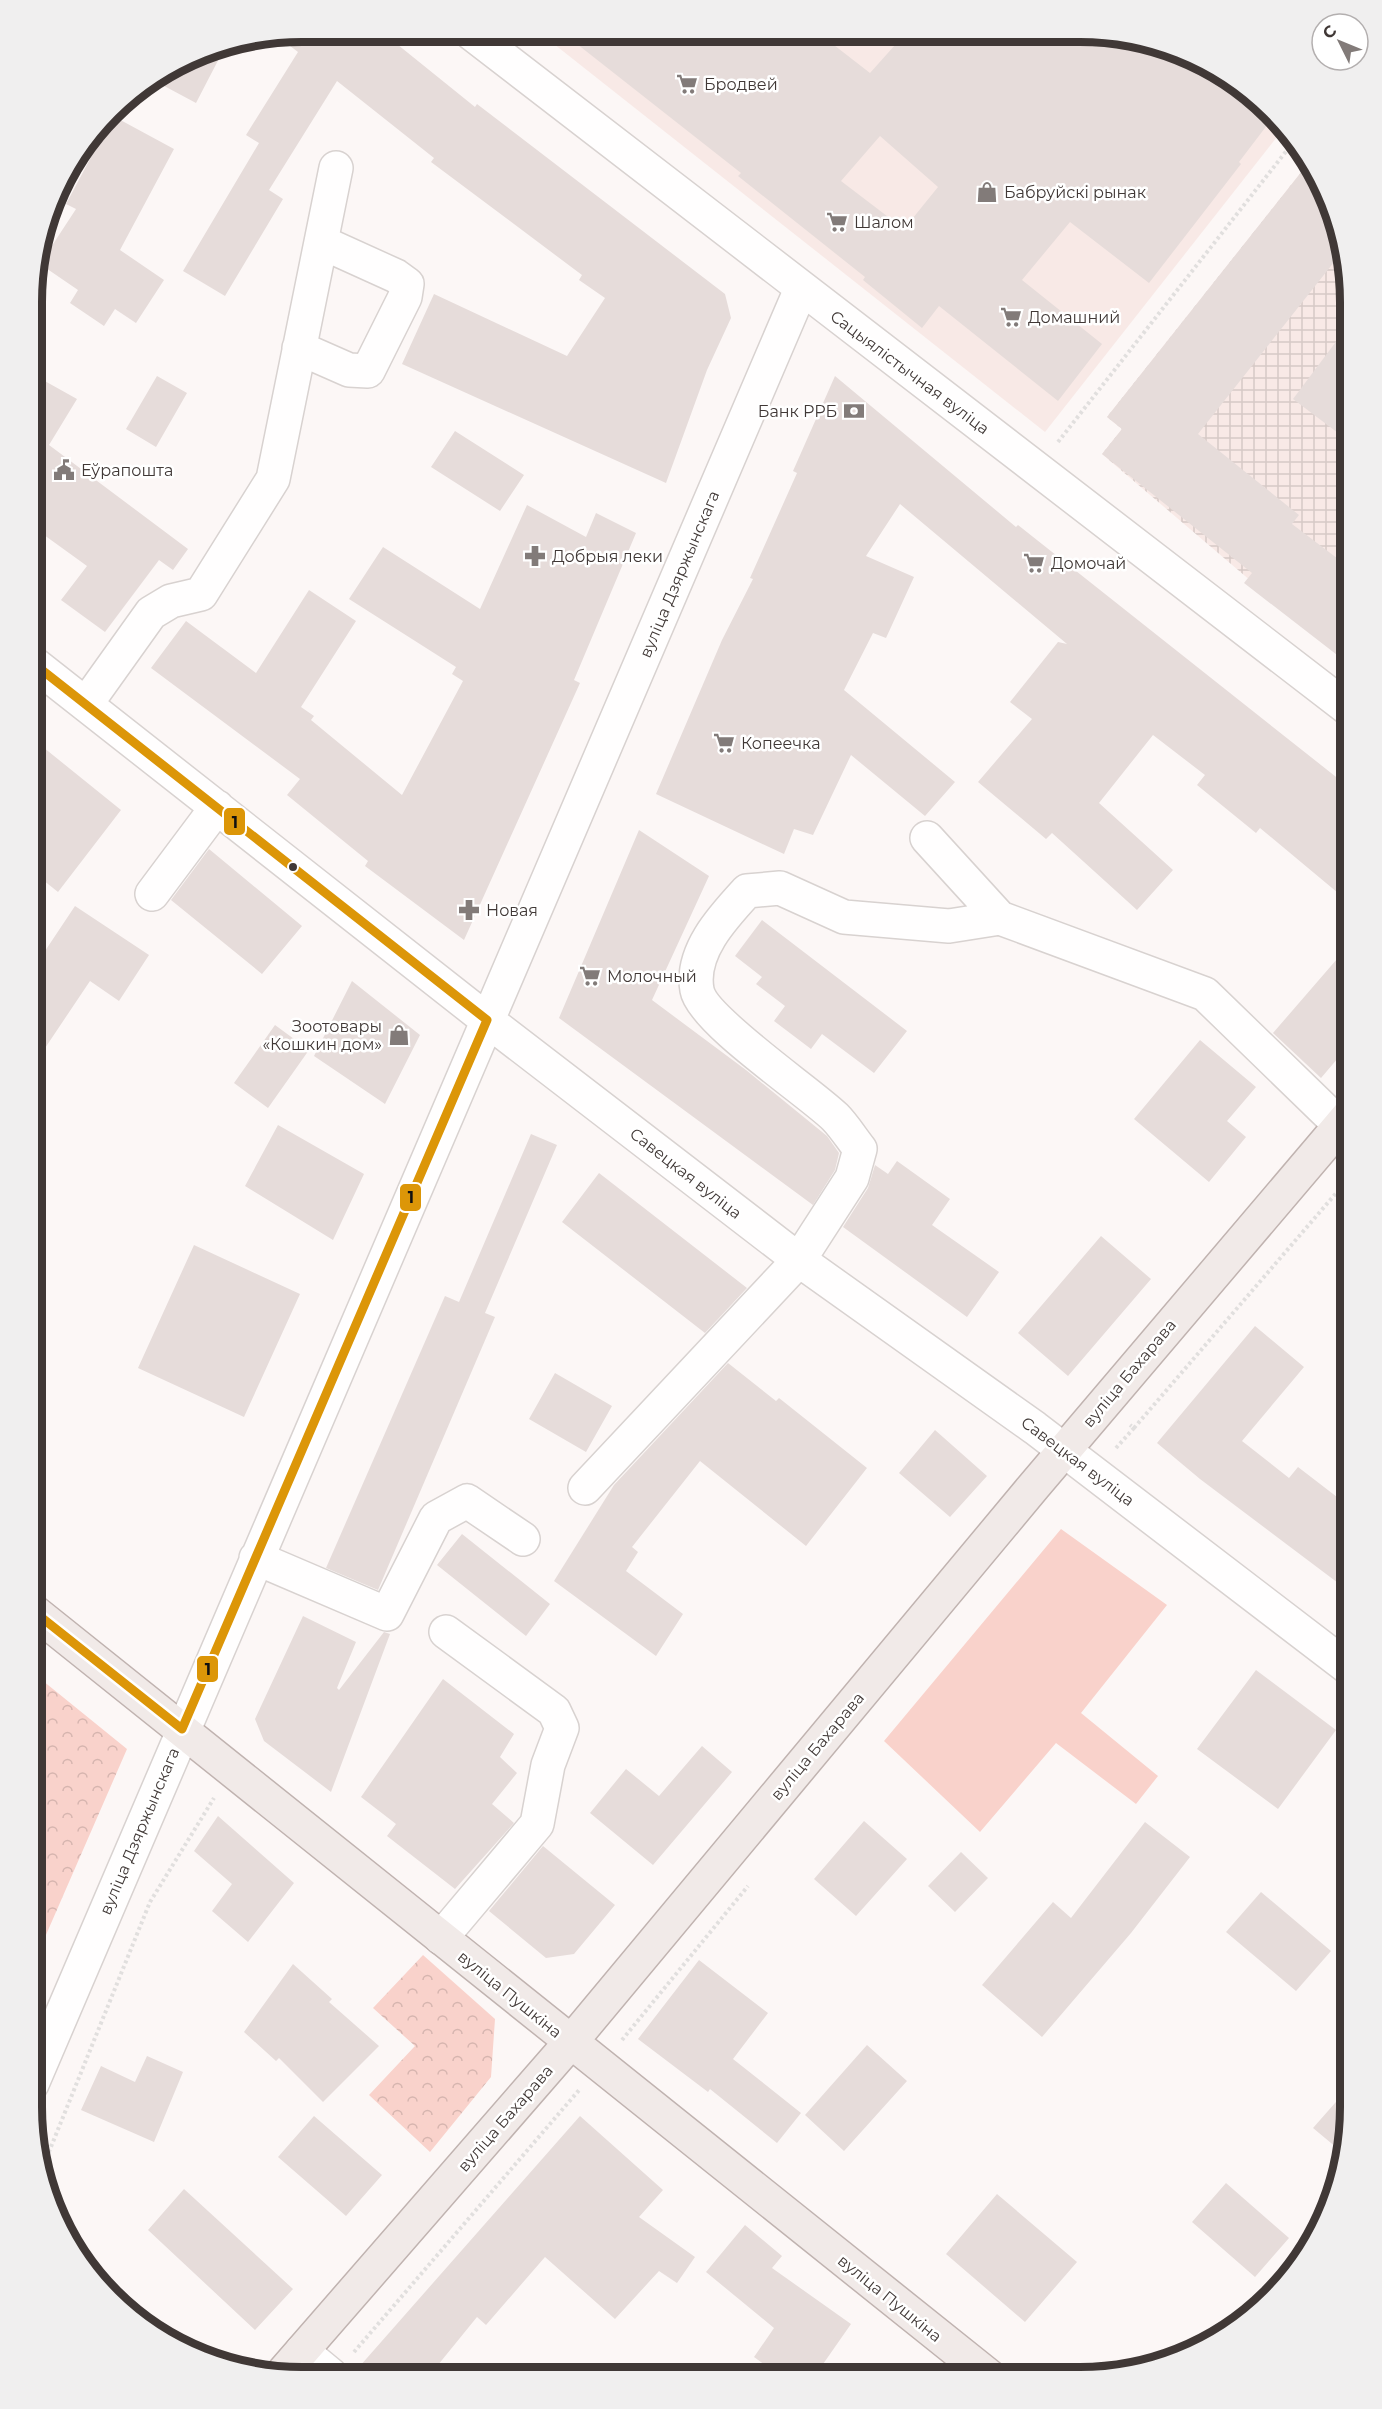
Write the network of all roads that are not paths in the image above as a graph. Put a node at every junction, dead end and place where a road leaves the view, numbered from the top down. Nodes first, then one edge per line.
1 (483, 42) edge
2 (336, 168) dead end
3 (321, 242) junction
4 (801, 289) junction
5 (299, 348) junction
6 (42, 670) edge
7 (1340, 702) edge
8 (86, 705) junction
9 (217, 807) junction
10 (927, 837) dead end
11 (152, 894) dead end
12 (1000, 918) junction
13 (488, 1020) junction
14 (1340, 1115) edge
15 (1340, 1125) edge
16 (799, 1260) junction
17 (1064, 1449) junction
18 (585, 1488) dead end
19 (523, 1539) dead end
20 (256, 1558) junction
21 (42, 1618) edge
22 (446, 1632) dead end
23 (1340, 1661) edge
24 (182, 1729) junction
25 (441, 1938) junction
26 (570, 2043) junction
27 (42, 2060) edge
28 (302, 2351) junction
29 (289, 2366) edge
30 (321, 2367) edge
31 (977, 2367) edge

1 - 4 street, Сацыялістычная вуліца
2 - 3 street
3 - 5 street
3 - 5 street
4 - 7 street, Сацыялістычная вуліца
4 - 13 street, вуліца Дзяржынскага
5 - 8 street
6 - 8 street, Савецкая вуліца
8 - 9 street, Савецкая вуліца
9 - 11 street
9 - 13 street, Савецкая вуліца
10 - 12 street
12 - 14 street
12 - 16 street
13 - 16 street, Савецкая вуліца
13 - 20 street, вуліца Дзяржынскага
15 - 17 main road, вуліца Бахарава
16 - 17 street, Савецкая вуліца
16 - 18 street
17 - 23 street, Савецкая вуліца
17 - 26 main road, вуліца Бахарава
19 - 20 street
20 - 24 street, вуліца Дзяржынскага
21 - 24 main road, вуліца Пушкіна
22 - 25 street
24 - 25 main road, вуліца Пушкіна
24 - 27 street, вуліца Дзяржынскага
25 - 26 main road, вуліца Пушкіна
26 - 28 main road, вуліца Бахарава
26 - 31 main road, вуліца Пушкіна
28 - 29 main road, вуліца Бахарава
28 - 30 street

